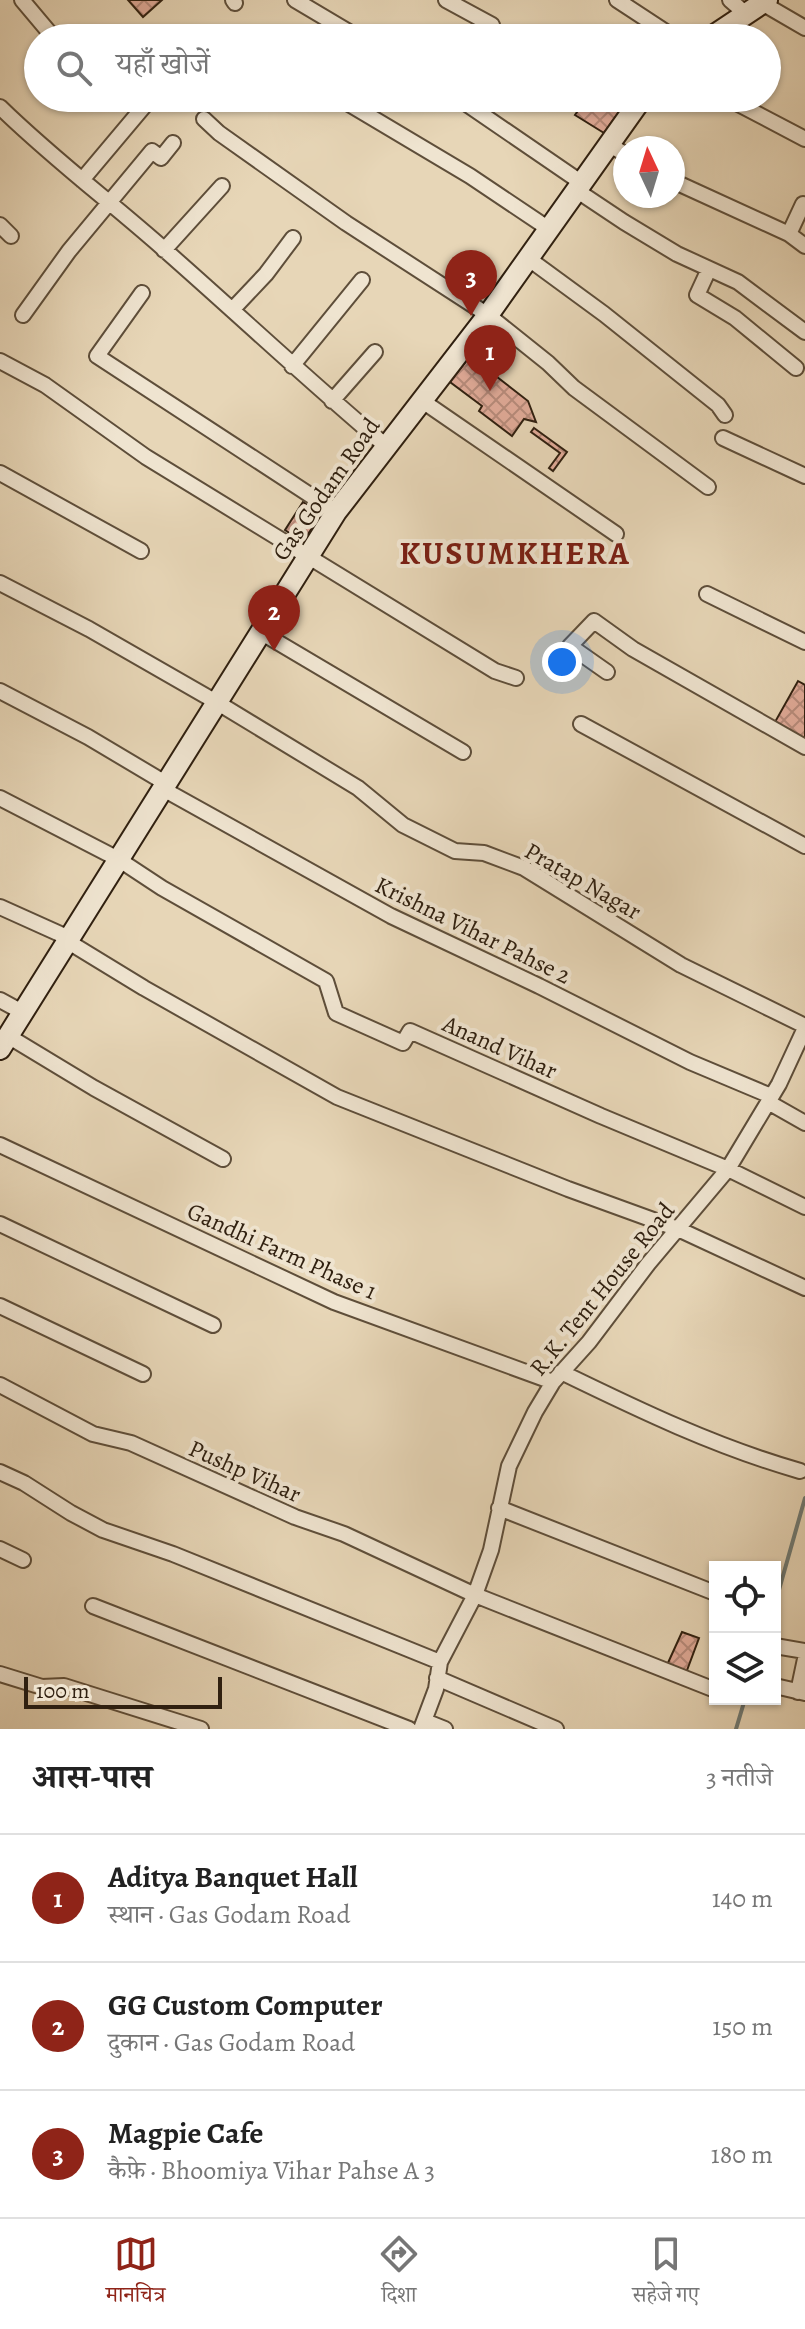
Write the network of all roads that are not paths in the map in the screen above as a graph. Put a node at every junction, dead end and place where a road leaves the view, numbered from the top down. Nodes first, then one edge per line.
1 (22, 0) edge
2 (295, 0) edge
3 (446, 0) edge
4 (617, 0) edge
5 (730, 0) edge
6 (758, 6) edge
7 (42, 24) edge
8 (335, 24) edge
9 (490, 24) edge
10 (654, 24) edge
11 (731, 24) edge
12 (805, 28) edge
13 (0, 107) edge
14 (139, 112) edge
15 (363, 112) edge
16 (477, 112) edge
17 (635, 112) edge
18 (754, 112) edge
19 (204, 119) dead end
20 (623, 136) edge
21 (805, 139) edge
22 (173, 143) dead end
23 (613, 152) edge
24 (82, 180) junction
25 (222, 186) dead end
26 (579, 186) junction
27 (685, 186) edge
28 (110, 202) junction
29 (805, 205) edge
30 (0, 225) edge
31 (549, 229) junction
32 (789, 234) junction
33 (11, 236) dead end
34 (293, 238) dead end
35 (805, 246) edge
36 (164, 250) junction
37 (529, 259) junction
38 (709, 269) junction
39 (362, 280) dead end
40 (142, 293) dead end
41 (232, 310) junction
42 (23, 315) dead end
43 (488, 315) junction
44 (805, 332) edge
45 (375, 352) dead end
46 (0, 361) edge
47 (292, 366) junction
48 (796, 368) dead end
49 (421, 400) junction
50 (332, 401) junction
51 (725, 415) dead end
52 (723, 438) dead end
53 (386, 446) junction
54 (0, 473) edge
55 (805, 476) edge
56 (708, 487) dead end
57 (336, 512) junction
58 (616, 534) dead end
59 (141, 551) dead end
60 (309, 557) junction
61 (0, 583) edge
62 (707, 594) dead end
63 (262, 633) junction
64 (805, 642) edge
65 (607, 672) dead end
66 (516, 678) dead end
67 (0, 691) edge
68 (218, 703) junction
69 (581, 724) dead end
70 (805, 747) edge
71 (463, 752) dead end
72 (165, 786) junction
73 (0, 798) edge
74 (805, 846) edge
75 (118, 859) junction
76 (0, 907) edge
77 (68, 940) junction
78 (0, 1000) edge
79 (22, 1012) junction
80 (805, 1027) edge
81 (4, 1043) edge
82 (770, 1099) junction
83 (805, 1123) edge
84 (0, 1145) edge
85 (223, 1159) dead end
86 (728, 1169) junction
87 (805, 1207) edge
88 (0, 1224) edge
89 (678, 1229) junction
90 (805, 1288) edge
91 (0, 1306) edge
92 (213, 1325) dead end
93 (143, 1374) dead end
94 (557, 1377) junction
95 (0, 1385) edge
96 (800, 1471) dead end
97 (0, 1472) edge
98 (499, 1508) junction
99 (0, 1549) edge
100 (23, 1560) dead end
101 (709, 1591) edge
102 (475, 1595) junction
103 (93, 1606) dead end
104 (781, 1647) edge
105 (805, 1651) edge
106 (805, 1659) edge
107 (440, 1662) junction
108 (0, 1674) edge
109 (437, 1678) junction
110 (781, 1687) edge
111 (709, 1688) edge
112 (802, 1692) edge
113 (423, 1725) edge
114 (201, 1729) edge
115 (409, 1729) edge
116 (445, 1729) edge
117 (556, 1729) edge

1 - 7 street
2 - 8 street
3 - 9 street
4 - 10 street
5 - 6 street
6 - 11 main road
6 - 12 street
13 - 24 street
14 - 24 street
15 - 31 street
16 - 26 street
17 - 20 main road, Gas Godam Road
18 - 21 street
19 - 43 street
22 - 28 street
23 - 26 main road, Gas Godam Road
24 - 28 street
25 - 36 street
26 - 31 main road, Gas Godam Road
26 - 38 street
27 - 32 street
28 - 36 street
28 - 42 street
29 - 32 street
30 - 33 street
31 - 37 main road, Gas Godam Road
32 - 35 street
34 - 41 street
36 - 41 street
37 - 43 main road, Gas Godam Road
37 - 51 street
38 - 44 street
38 - 48 street
39 - 47 street
40 - 57 street
41 - 47 street
43 - 49 main road, Gas Godam Road
43 - 56 street
45 - 50 street
46 - 60 street
47 - 50 street
49 - 53 main road, Gas Godam Road
49 - 58 street
50 - 53 street
52 - 55 street
53 - 57 main road, Gas Godam Road
54 - 59 street
57 - 60 main road, Gas Godam Road
60 - 63 main road, Gas Godam Road
60 - 66 street
61 - 68 street, Pratap Nagar
62 - 64 street
63 - 68 main road, Gas Godam Road
63 - 71 street
65 - 70 street
67 - 72 street, Krishna Vihar Pahse 2
68 - 72 main road, Gas Godam Road
68 - 80 street, Pratap Nagar
69 - 74 street
72 - 75 main road, Gas Godam Road
72 - 82 street, Krishna Vihar Pahse 2
73 - 75 street
75 - 77 main road, Gas Godam Road
75 - 86 street, Anand Vihar
76 - 77 street
77 - 79 main road, Gas Godam Road
77 - 89 street
78 - 79 street
79 - 81 main road, Gas Godam Road
80 - 82 street, R.K. Tent House Road
81 - 85 street
82 - 83 street, Krishna Vihar Pahse 2
82 - 86 street, R.K. Tent House Road
84 - 94 street, Gandhi Farm Phase 1
86 - 87 street
86 - 89 street, R.K. Tent House Road
88 - 92 street
89 - 90 street
89 - 94 street, R.K. Tent House Road
91 - 93 street
94 - 96 street, Gandhi Farm Phase 1
94 - 98 street, R.K. Tent House Road
95 - 102 street, Pushp Vihar
97 - 107 street
98 - 101 street
98 - 102 street, R.K. Tent House Road
99 - 100 street
102 - 107 street, R.K. Tent House Road
102 - 111 street, Pushp Vihar
103 - 115 street
104 - 105 street
106 - 112 street
107 - 109 street, R.K. Tent House Road
108 - 114 street
109 - 113 street, R.K. Tent House Road
109 - 117 street
110 - 112 street
113 - 116 street

